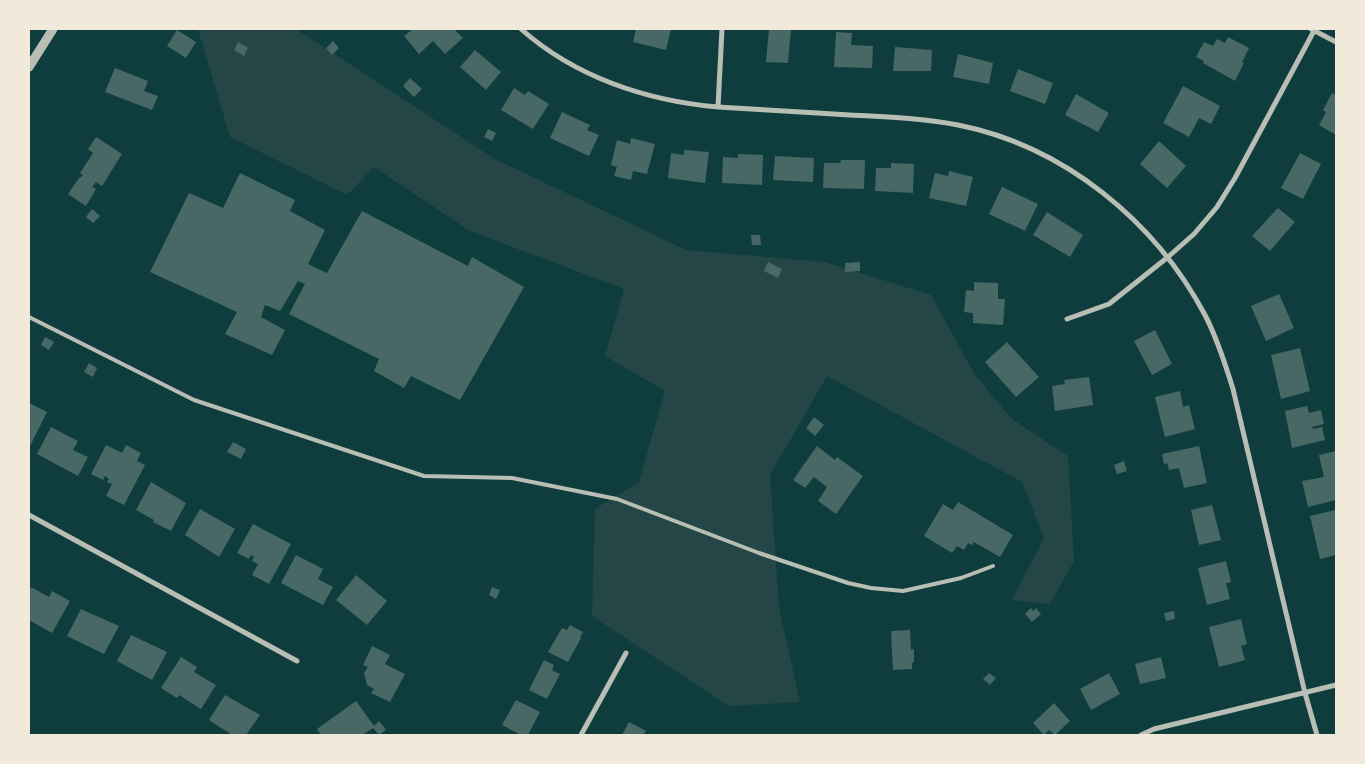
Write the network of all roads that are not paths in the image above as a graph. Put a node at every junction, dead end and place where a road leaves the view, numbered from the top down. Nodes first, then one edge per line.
1 (53, 29) edge
2 (521, 29) edge
3 (722, 29) edge
4 (1314, 29) edge
5 (1336, 42) edge
6 (29, 67) edge
7 (718, 108) junction
8 (1168, 257) junction
9 (29, 317) edge
10 (1068, 319) dead end
11 (29, 515) edge
12 (993, 566) dead end
13 (626, 652) dead end
14 (297, 661) dead end
15 (1336, 685) edge
16 (1305, 692) junction
17 (581, 735) edge
18 (1142, 735) edge
19 (1317, 735) edge

1 - 6 street
2 - 7 street
3 - 7 street
4 - 5 street
4 - 8 street
7 - 8 street
8 - 10 street
8 - 16 street
9 - 12 lane
11 - 14 street
13 - 17 street
15 - 16 street
16 - 18 street
16 - 19 street

